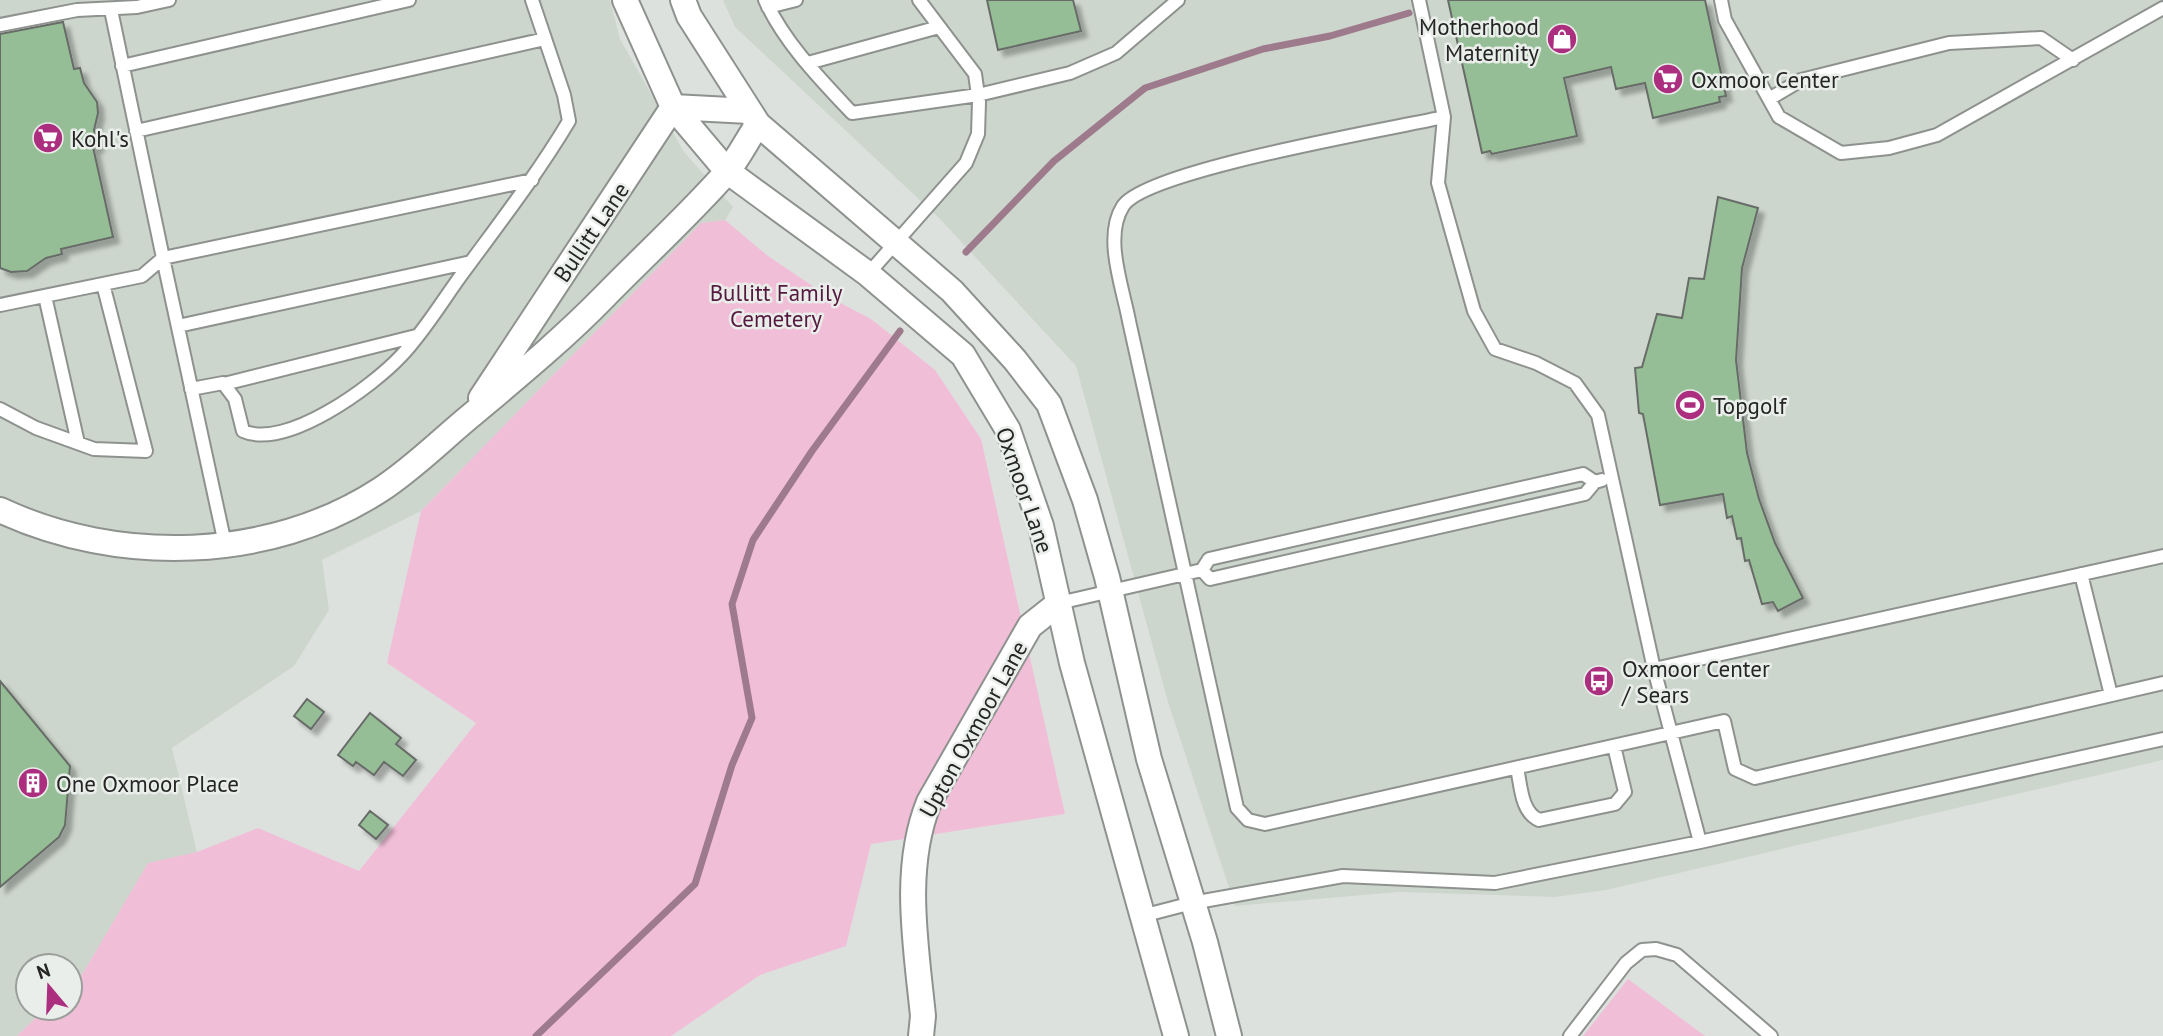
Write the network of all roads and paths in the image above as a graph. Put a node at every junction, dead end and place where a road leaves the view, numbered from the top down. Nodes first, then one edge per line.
1 (169, 0) edge
2 (409, 0) edge
3 (532, 0) edge
4 (625, 0) edge
5 (683, 0) edge
6 (796, 0) edge
7 (919, 0) edge
8 (1178, 0) edge
9 (1419, 0) edge
10 (1721, 0) edge
11 (766, 4) edge
12 (2163, 9) edge
13 (111, 10) junction
14 (0, 25) edge
15 (939, 27) junction
16 (545, 39) junction
17 (2073, 60) junction
18 (808, 63) junction
19 (122, 66) junction
20 (978, 95) junction
21 (1769, 99) junction
22 (673, 107) junction
23 (1444, 117) junction
24 (753, 118) junction
25 (136, 131) junction
26 (727, 171) junction
27 (532, 180) junction
28 (892, 243) junction
29 (163, 258) junction
30 (471, 262) junction
31 (868, 274) junction
32 (103, 284) junction
33 (45, 296) junction
34 (0, 305) edge
35 (178, 326) junction
36 (416, 336) junction
37 (224, 384) junction
38 (191, 389) junction
39 (0, 409) edge
40 (467, 419) junction
41 (78, 443) junction
42 (1612, 478) junction
43 (1595, 482) junction
44 (0, 510) edge
45 (225, 544) junction
46 (2163, 556) edge
47 (1202, 570) junction
48 (1187, 573) junction
49 (2081, 574) junction
50 (1111, 592) junction
51 (1059, 603) junction
52 (1654, 669) junction
53 (2163, 683) edge
54 (2111, 695) junction
55 (1671, 734) junction
56 (2163, 739) edge
57 (1614, 746) junction
58 (1517, 768) junction
59 (1700, 842) junction
60 (1192, 902) junction
61 (1142, 916) junction
62 (921, 1036) edge
63 (1176, 1036) edge
64 (1229, 1036) edge
65 (1570, 1036) edge
66 (1771, 1036) edge

1 - 13 lane
2 - 19 lane
3 - 16 lane
4 - 22 street, Oxmoor Lane
5 - 24 street
6 - 11 lane
7 - 15 lane
8 - 20 lane
9 - 23 lane
10 - 21 lane
11 - 18 lane
12 - 17 lane
13 - 14 lane
13 - 19 lane
15 - 18 lane
15 - 20 lane
16 - 25 lane
16 - 27 lane
17 - 21 lane
17 - 21 lane
18 - 20 lane
19 - 25 lane
20 - 28 lane
22 - 24 street
22 - 26 street, Oxmoor Lane
22 - 40 street, Bullitt Lane
23 - 42 lane
23 - 48 lane
24 - 26 street, Bullitt Lane
24 - 28 street
25 - 29 lane
26 - 31 street, Oxmoor Lane
26 - 40 street, Bullitt Lane
27 - 29 lane
27 - 30 lane
28 - 31 lane
28 - 50 street
29 - 32 lane
29 - 35 lane
30 - 35 lane
30 - 36 lane
31 - 51 street, Oxmoor Lane
32 - 33 lane
32 - 41 lane
33 - 34 lane
33 - 41 lane
35 - 38 lane
36 - 37 lane
36 - 37 lane
37 - 38 lane
38 - 45 lane
39 - 41 lane
40 - 45 street, Bullitt Lane
42 - 43 lane
42 - 52 lane
43 - 47 lane
43 - 47 lane
44 - 45 street, Bullitt Lane
46 - 49 lane
47 - 48 lane
48 - 50 lane
48 - 58 lane
49 - 52 lane
49 - 54 lane
50 - 51 lane
50 - 60 street
51 - 61 street, Oxmoor Lane
51 - 62 street, Upton Oxmoor Lane
52 - 55 lane
53 - 54 lane
54 - 55 lane
55 - 57 lane
55 - 59 lane
56 - 59 lane
57 - 58 lane
57 - 58 lane
59 - 60 lane
60 - 61 lane
60 - 64 street
61 - 63 street, Oxmoor Lane
65 - 66 lane

